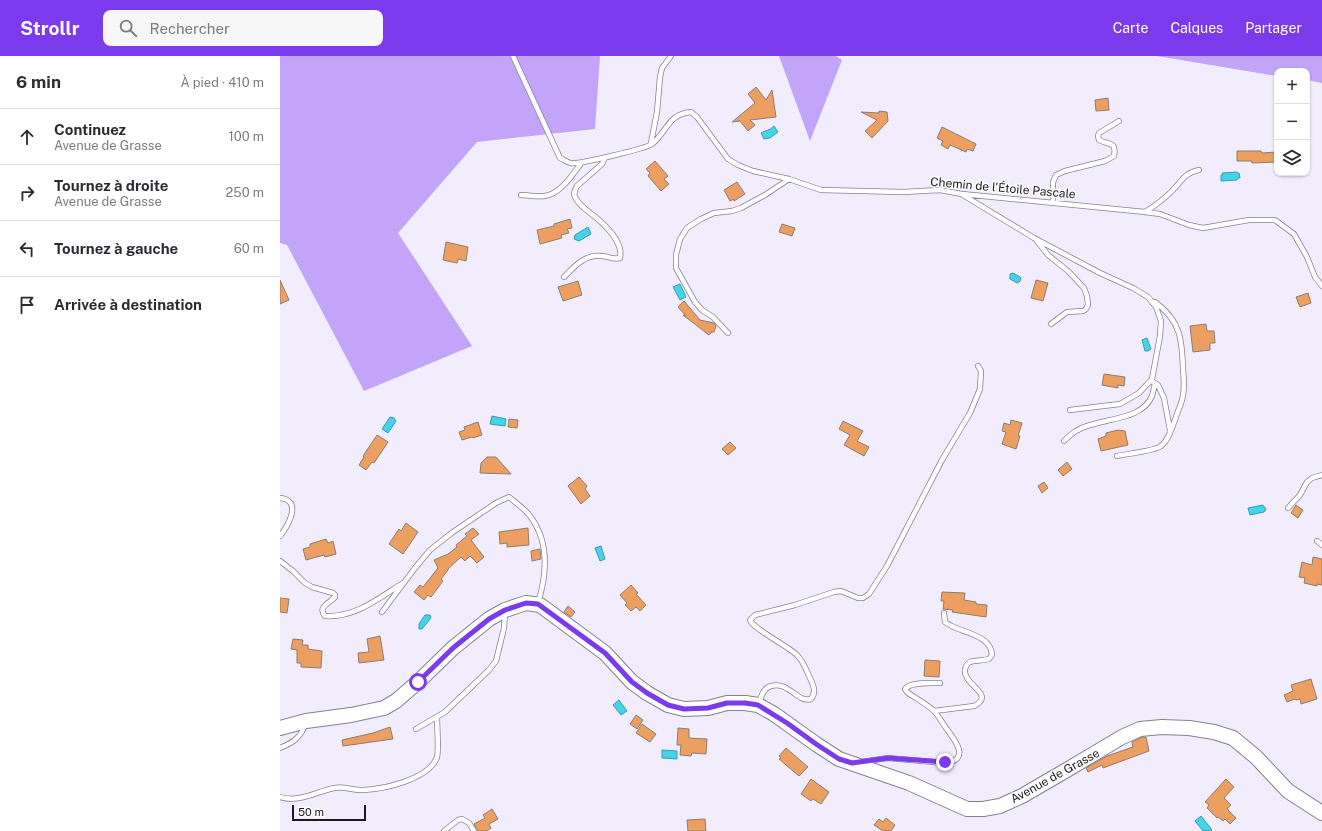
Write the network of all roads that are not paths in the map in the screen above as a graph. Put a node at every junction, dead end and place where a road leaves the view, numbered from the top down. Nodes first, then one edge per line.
1 (513, 56) edge
2 (670, 56) edge
3 (1118, 121) dead end
4 (651, 145) junction
5 (604, 158) junction
6 (582, 162) junction
7 (1199, 170) dead end
8 (789, 179) junction
9 (962, 194) junction
10 (521, 195) dead end
11 (1053, 203) junction
12 (1145, 212) junction
13 (1034, 238) junction
14 (564, 277) dead end
15 (1322, 286) edge
16 (1148, 297) junction
17 (1051, 324) dead end
18 (728, 333) dead end
19 (978, 366) dead end
20 (1152, 378) junction
21 (1155, 384) junction
22 (1070, 410) dead end
23 (1171, 431) junction
24 (1064, 441) dead end
25 (1117, 456) dead end
26 (1322, 475) edge
27 (280, 498) edge
28 (1288, 508) dead end
29 (280, 536) edge
30 (1317, 541) dead end
31 (1322, 545) edge
32 (280, 562) edge
33 (404, 582) junction
34 (538, 604) junction
35 (505, 610) junction
36 (382, 612) dead end
37 (944, 613) dead end
38 (940, 683) dead end
39 (758, 705) junction
40 (934, 711) junction
41 (437, 717) junction
42 (306, 721) junction
43 (280, 728) edge
44 (416, 729) dead end
45 (280, 748) edge
46 (852, 763) junction
47 (280, 797) edge
48 (1322, 813) edge
49 (444, 831) edge
50 (474, 831) edge

1 - 6 lane
2 - 4 lane
3 - 11 lane
4 - 5 lane
4 - 8 lane, Chemin de l'Étoile Pascale
5 - 6 lane
5 - 14 lane
6 - 10 lane
7 - 12 lane
8 - 9 lane, Chemin de l'Étoile Pascale
8 - 18 lane
9 - 11 lane, Chemin de l'Étoile Pascale
9 - 13 lane
11 - 12 lane, Chemin de l'Étoile Pascale
12 - 15 lane, Chemin de l'Étoile Pascale
13 - 16 lane
13 - 17 lane
16 - 20 lane
16 - 23 lane
19 - 39 lane
20 - 21 lane
20 - 22 lane
21 - 23 lane
21 - 24 lane
23 - 25 lane
26 - 28 lane
27 - 29 lane
30 - 31 lane
32 - 33 lane
33 - 34 lane
33 - 36 lane
34 - 35 main road
34 - 39 main road, Avenue de Grasse
35 - 41 lane
35 - 42 main road
37 - 40 lane
38 - 40 lane
39 - 46 main road, Avenue de Grasse
40 - 46 lane
41 - 44 lane
41 - 47 lane
42 - 43 main road
42 - 45 lane
46 - 48 main road, Avenue de Grasse
49 - 50 lane

